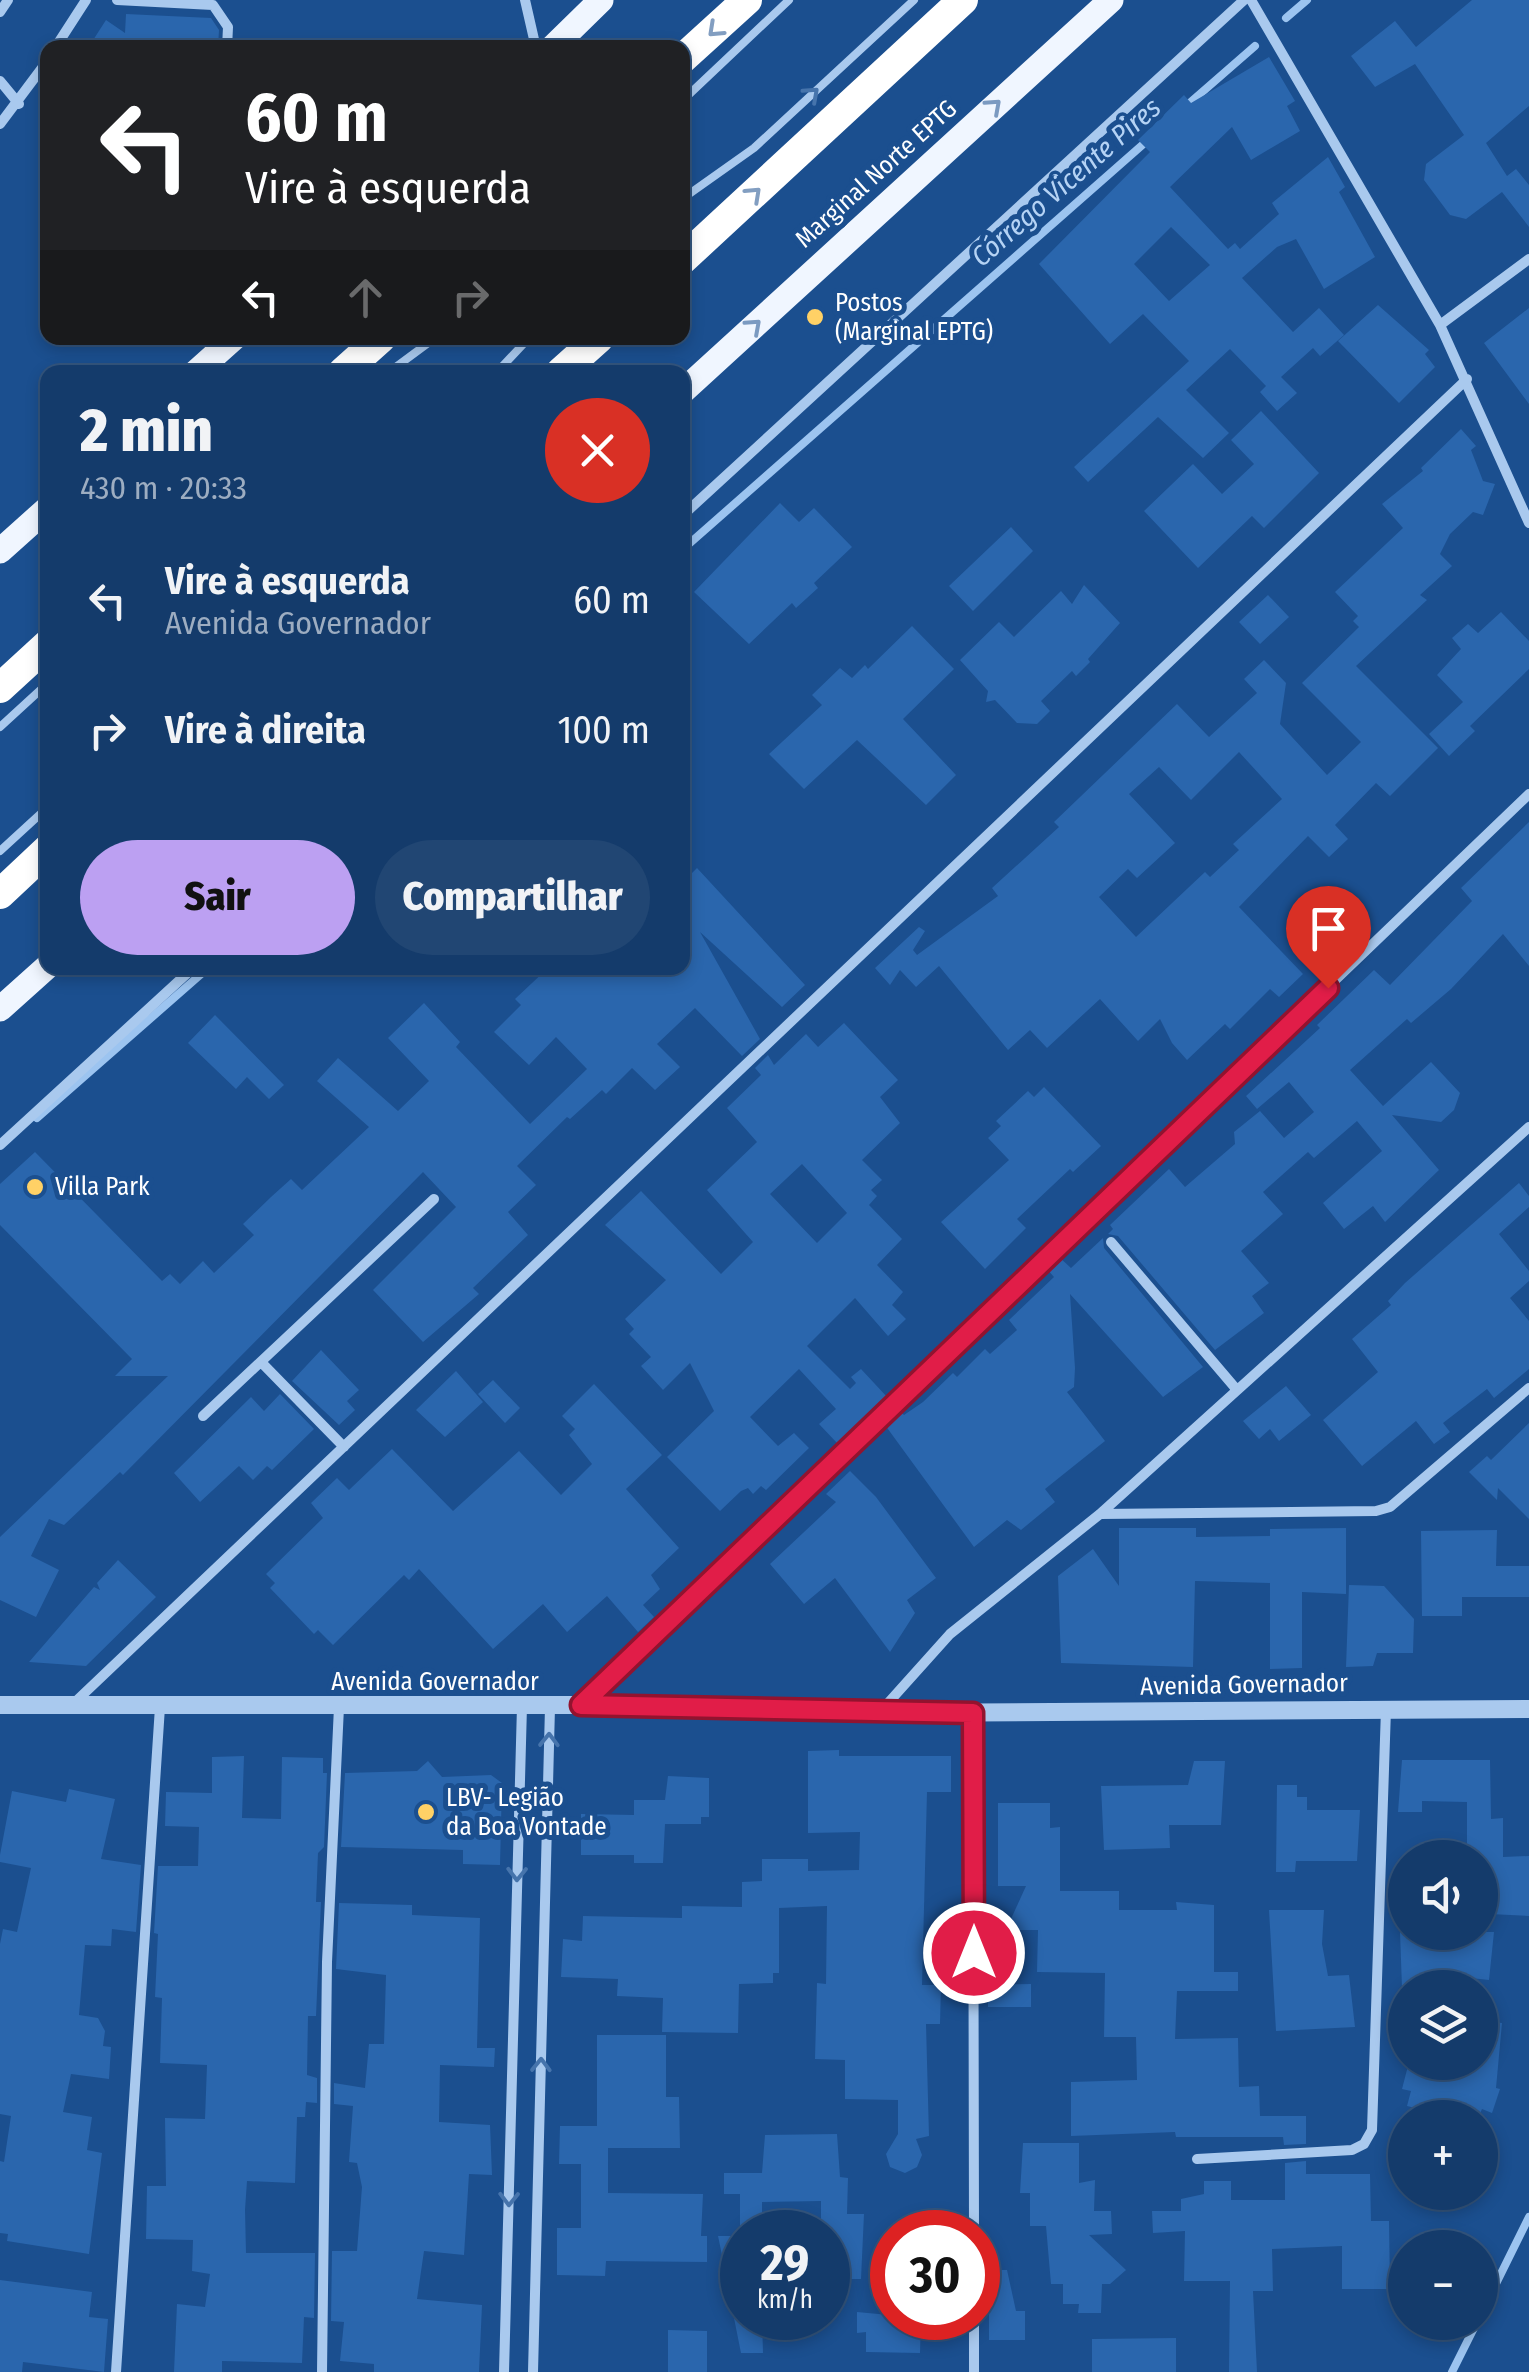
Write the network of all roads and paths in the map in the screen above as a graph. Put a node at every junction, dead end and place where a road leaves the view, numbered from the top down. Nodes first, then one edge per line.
1 (8, 0) edge
2 (86, 0) edge
3 (118, 0) edge
4 (524, 0) edge
5 (601, 0) edge
6 (747, 0) edge
7 (789, 0) edge
8 (914, 0) edge
9 (963, 0) edge
10 (1110, 0) edge
11 (1248, 0) edge
12 (0, 12) edge
13 (60, 40) edge
14 (227, 40) edge
15 (534, 40) edge
16 (560, 40) edge
17 (690, 53) edge
18 (40, 72) edge
19 (0, 81) edge
20 (690, 93) edge
21 (19, 104) junction
22 (0, 124) edge
23 (690, 193) edge
24 (690, 253) edge
25 (1529, 259) edge
26 (1440, 325) junction
27 (226, 345) edge
28 (373, 345) edge
29 (426, 345) edge
30 (522, 345) edge
31 (591, 345) edge
32 (204, 365) edge
33 (351, 365) edge
34 (399, 365) edge
35 (504, 365) edge
36 (570, 365) edge
37 (1468, 379) junction
38 (690, 385) edge
39 (690, 509) edge
40 (40, 515) edge
41 (1529, 523) edge
42 (0, 551) edge
43 (40, 651) edge
44 (0, 688) edge
45 (40, 690) edge
46 (0, 726) edge
47 (1529, 794) edge
48 (40, 814) edge
49 (0, 851) edge
50 (40, 857) edge
51 (0, 894) edge
52 (40, 973) edge
53 (184, 975) edge
54 (0, 1010) edge
55 (1529, 1127) edge
56 (0, 1145) edge
57 (434, 1199) dead end
58 (1111, 1242) dead end
59 (261, 1362) junction
60 (1529, 1388) edge
61 (1237, 1390) junction
62 (203, 1416) dead end
63 (344, 1447) junction
64 (1100, 1514) junction
65 (0, 1705) edge
66 (72, 1705) junction
67 (581, 1705) junction
68 (522, 1706) junction
69 (160, 1707) junction
70 (339, 1707) junction
71 (550, 1707) junction
72 (1386, 1708) junction
73 (1529, 1709) edge
74 (879, 1713) junction
75 (973, 1713) junction
76 (1197, 2159) dead end
77 (974, 2210) edge
78 (974, 2340) edge
79 (116, 2372) edge
80 (322, 2372) edge
81 (504, 2372) edge
82 (533, 2372) edge
83 (974, 2372) edge

1 - 12 street
2 - 13 street
3 - 14 street
4 - 15 street
5 - 16 main road
6 -> 17 highway
7 - 20 lane
23 -> 8 lane
24 -> 9 highway
38 -> 10 main road, Marginal Norte EPTG
11 - 26 street
11 - 39 street
18 - 21 street
19 - 21 street
21 - 22 street
25 - 26 street
26 - 37 street
27 - 32 main road
28 - 33 highway
29 - 34 lane
30 - 35 lane
31 - 36 highway
37 - 41 street
37 - 63 street
40 - 42 main road
43 - 44 highway
45 - 46 lane
47 - 67 street
48 - 49 lane
50 - 51 highway
52 - 54 main road
53 - 56 street
55 - 61 street
57 - 59 street
58 - 61 street
59 - 62 street
59 - 63 street
60 - 64 street
61 - 64 street
63 - 66 street
64 - 74 street
65 - 66 street, Avenida Governador
66 - 69 street, Avenida Governador
67 - 71 street, Avenida Governador
67 - 74 street, Avenida Governador
68 - 70 street, Avenida Governador
68 - 71 street, Avenida Governador
68 -> 81 street
69 - 70 street, Avenida Governador
69 - 79 street
70 - 80 street
82 -> 71 street
72 - 73 street, Avenida Governador
72 - 75 street, Avenida Governador
72 - 76 street
74 - 75 street, Avenida Governador
75 - 77 street
78 - 83 street

